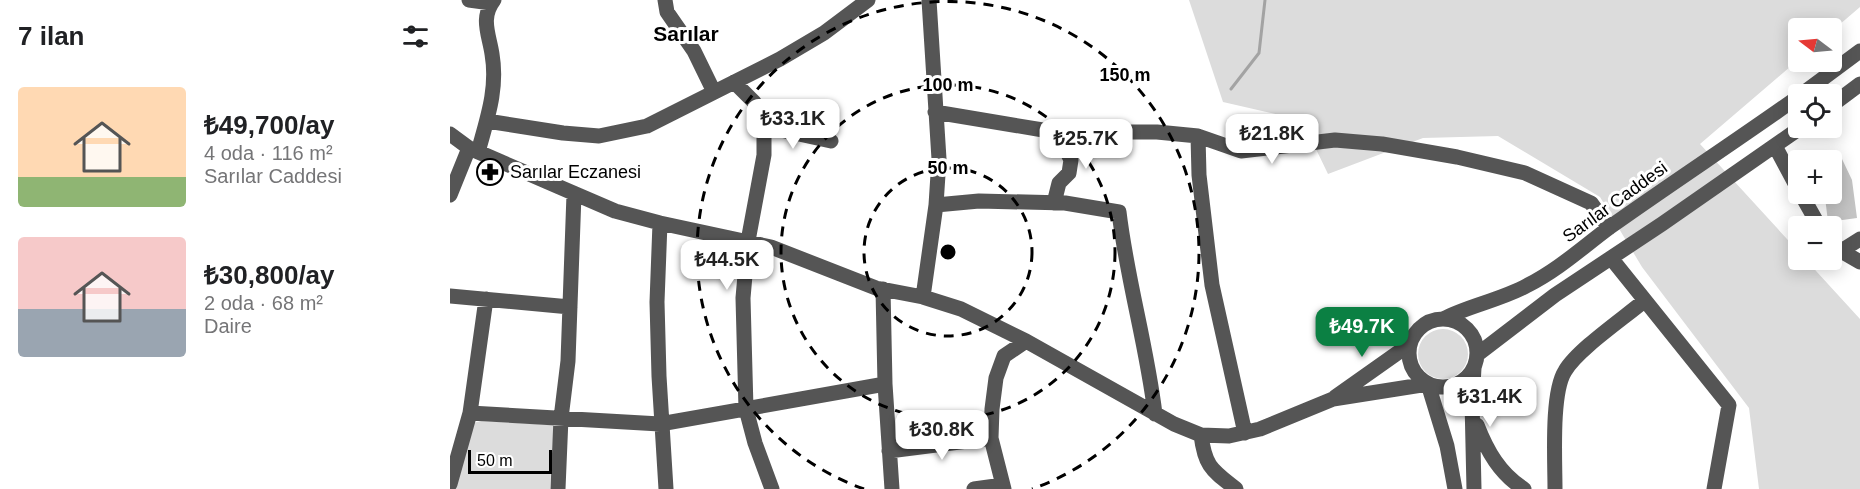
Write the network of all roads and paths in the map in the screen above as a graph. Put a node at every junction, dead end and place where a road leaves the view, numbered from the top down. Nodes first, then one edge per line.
1 (469, 0) edge
2 (665, 0) edge
3 (868, 0) edge
4 (929, 0) edge
5 (492, 2) edge
6 (1860, 51) edge
7 (734, 82) junction
8 (1816, 84) edge
9 (1860, 84) edge
10 (714, 92) junction
11 (1842, 98) edge
12 (1788, 104) edge
13 (935, 112) junction
14 (487, 120) junction
15 (763, 126) junction
16 (1062, 132) junction
17 (450, 134) edge
18 (1198, 136) junction
19 (1788, 137) edge
20 (831, 141) dead end
21 (1775, 146) junction
22 (473, 150) junction
23 (450, 162) edge
24 (1788, 170) edge
25 (574, 194) junction
26 (450, 195) edge
27 (1054, 203) junction
28 (936, 205) junction
29 (660, 223) junction
30 (1609, 228) junction
31 (1860, 239) edge
32 (748, 241) junction
33 (1842, 245) edge
34 (1842, 251) edge
35 (1611, 258) junction
36 (1860, 262) edge
37 (882, 289) junction
38 (450, 296) edge
39 (923, 297) junction
40 (486, 299) junction
41 (1644, 301) junction
42 (570, 307) junction
43 (1443, 319) junction
44 (1026, 341) junction
45 (1410, 344) junction
46 (1476, 361) junction
47 (885, 384) junction
48 (1428, 384) junction
49 (1333, 399) junction
50 (746, 409) junction
51 (470, 413) junction
52 (1155, 414) junction
53 (1473, 417) junction
54 (561, 418) junction
55 (660, 424) junction
56 (1245, 433) junction
57 (1201, 435) junction
58 (991, 438) junction
59 (889, 451) junction
60 (450, 484) edge
61 (1003, 487) edge
62 (558, 489) edge
63 (666, 489) edge
64 (772, 489) edge
65 (892, 489) edge
66 (974, 489) edge
67 (1236, 489) edge
68 (1455, 489) edge
69 (1474, 489) edge
70 (1524, 489) edge
71 (1555, 489) edge
72 (1714, 489) edge

1 - 5 street
2 - 10 street
3 - 7 street
4 - 13 street
5 - 14 street
6 - 8 street
7 - 10 street
7 - 15 street
9 - 11 street
10 - 14 street
12 - 30 street, Sarılar Caddesi
13 - 16 street
13 - 28 street
14 - 22 street
15 - 20 street
15 - 32 street
16 - 18 street
16 - 27 street
17 - 22 street
18 - 30 street
18 - 56 street
19 - 21 street, Sarılar Caddesi
21 - 24 street
21 - 35 street, Sarılar Caddesi
22 - 23 street
22 - 25 street
22 - 26 street
25 - 29 street
25 - 42 street
27 - 28 street
27 - 52 street
28 - 39 street
29 - 32 street
29 - 55 street
30 - 43 street, Sarılar Caddesi
31 - 33 street
32 - 37 street
32 - 50 street
34 - 36 street
35 - 41 street
35 - 46 street, Sarılar Caddesi
37 - 39 street
37 - 47 street
38 - 40 street
39 - 44 street
40 - 42 street
40 - 51 street
41 - 71 street
41 - 72 street
42 - 54 street
43 - 45 street, Sarılar Caddesi
43 - 46 street
44 - 52 street
44 - 58 street
45 - 48 street
45 - 49 street, Sarılar Caddesi
46 - 48 street, Sarılar Caddesi
46 - 53 street
47 - 50 street
47 - 59 street
48 - 49 street, Sarılar Caddesi
48 - 68 street
49 - 56 street, Sarılar Caddesi
50 - 55 street
50 - 64 street
51 - 54 street
51 - 60 street
52 - 57 street
53 - 69 street
53 - 70 street
54 - 55 street
54 - 62 street
55 - 63 street
56 - 57 street, Sarılar Caddesi
57 - 67 street
58 - 59 street
58 - 61 street
59 - 65 street
61 - 66 street

